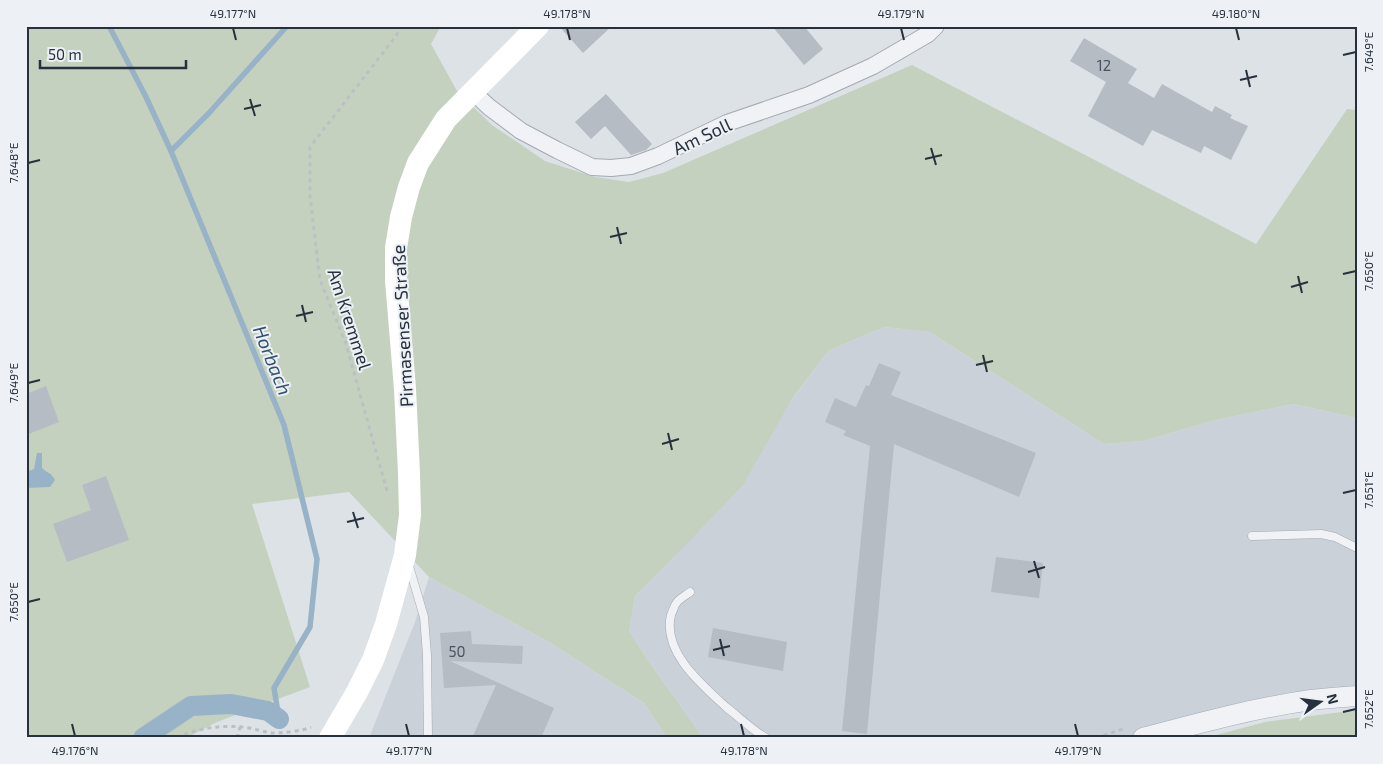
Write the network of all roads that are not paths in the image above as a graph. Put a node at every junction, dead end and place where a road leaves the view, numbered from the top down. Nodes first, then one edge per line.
1 (538, 26) edge
2 (936, 26) edge
3 (472, 91) junction
4 (1252, 536) dead end
5 (1357, 548) edge
6 (405, 555) junction
7 (690, 592) dead end
8 (1357, 696) edge
9 (332, 735) edge
10 (428, 738) edge
11 (766, 738) edge
12 (1143, 738) edge

1 - 3 main road, Pirmasenser Straße
2 - 3 street, Am Soll
3 - 6 main road, Pirmasenser Straße
4 - 5 lane
6 - 9 main road, Pirmasenser Straße
6 - 10 lane, Pirmasenser Straße
7 - 11 lane
8 - 12 street

